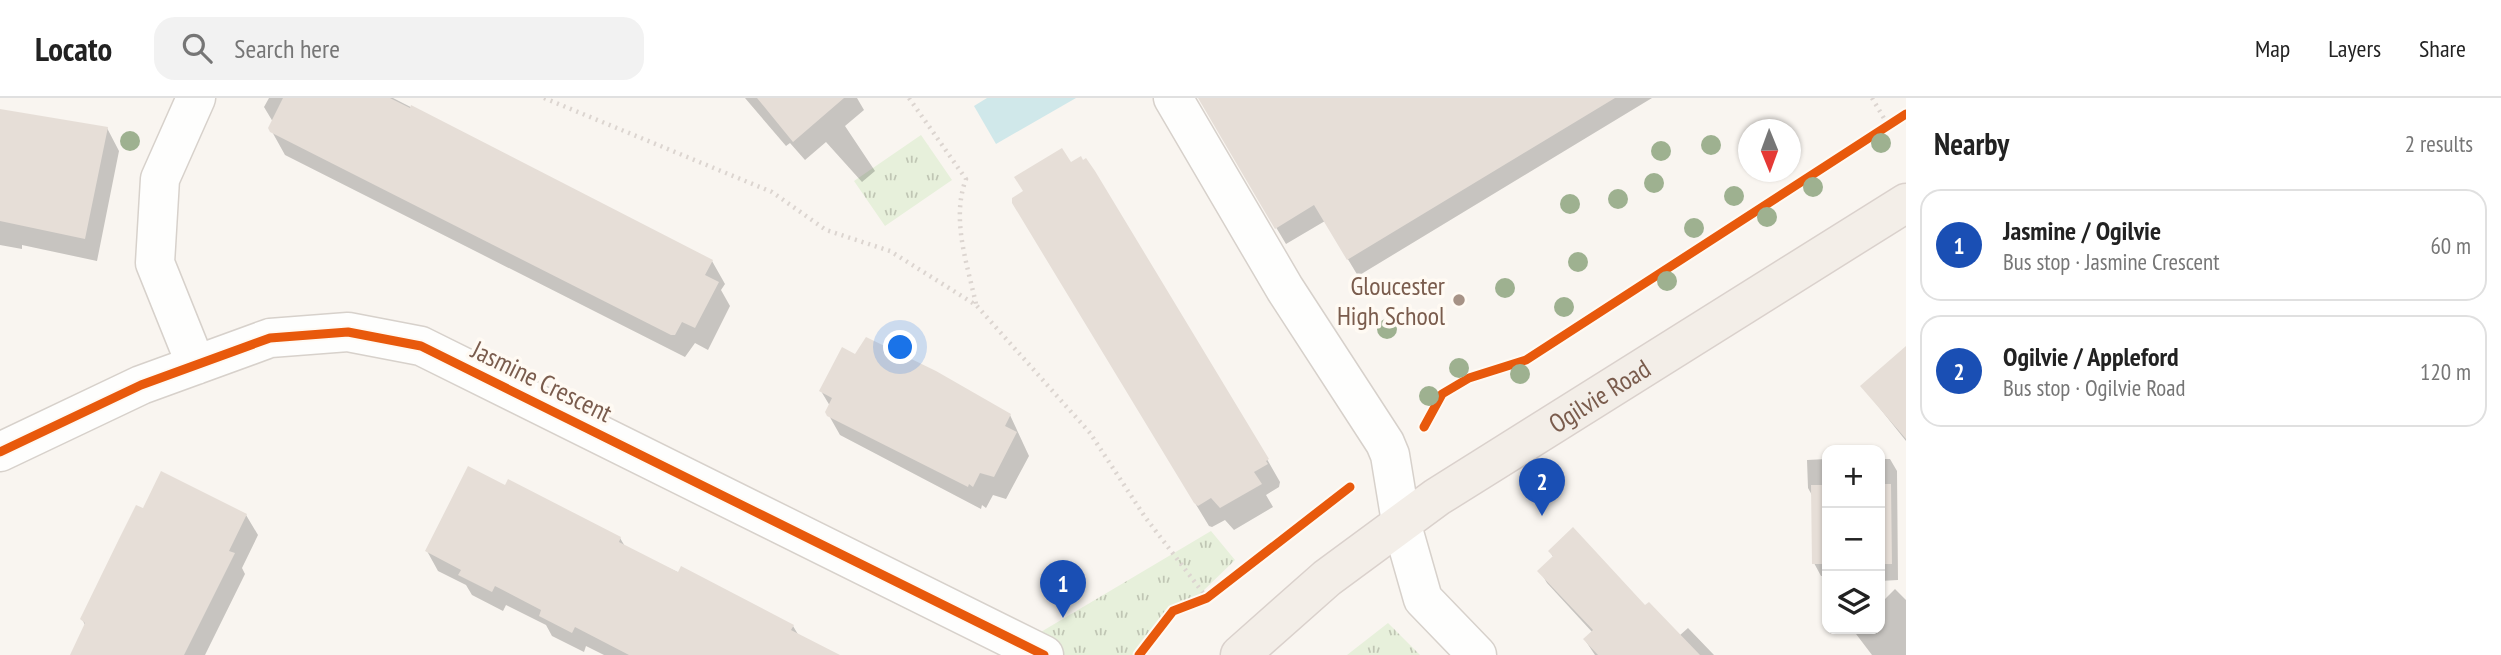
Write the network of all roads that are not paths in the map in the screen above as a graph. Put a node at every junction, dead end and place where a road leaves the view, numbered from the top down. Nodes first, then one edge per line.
1 (196, 98) edge
2 (1173, 98) edge
3 (1906, 203) edge
4 (196, 365) junction
5 (0, 452) edge
6 (1401, 522) junction
7 (1044, 655) edge
8 (1240, 655) edge
9 (1477, 655) edge

1 - 4 street
2 - 6 street
3 - 6 main road, Ogilvie Road
4 - 5 street, Jasmine Crescent
4 - 7 street, Jasmine Crescent
6 - 8 main road, Ogilvie Road
6 - 9 street

